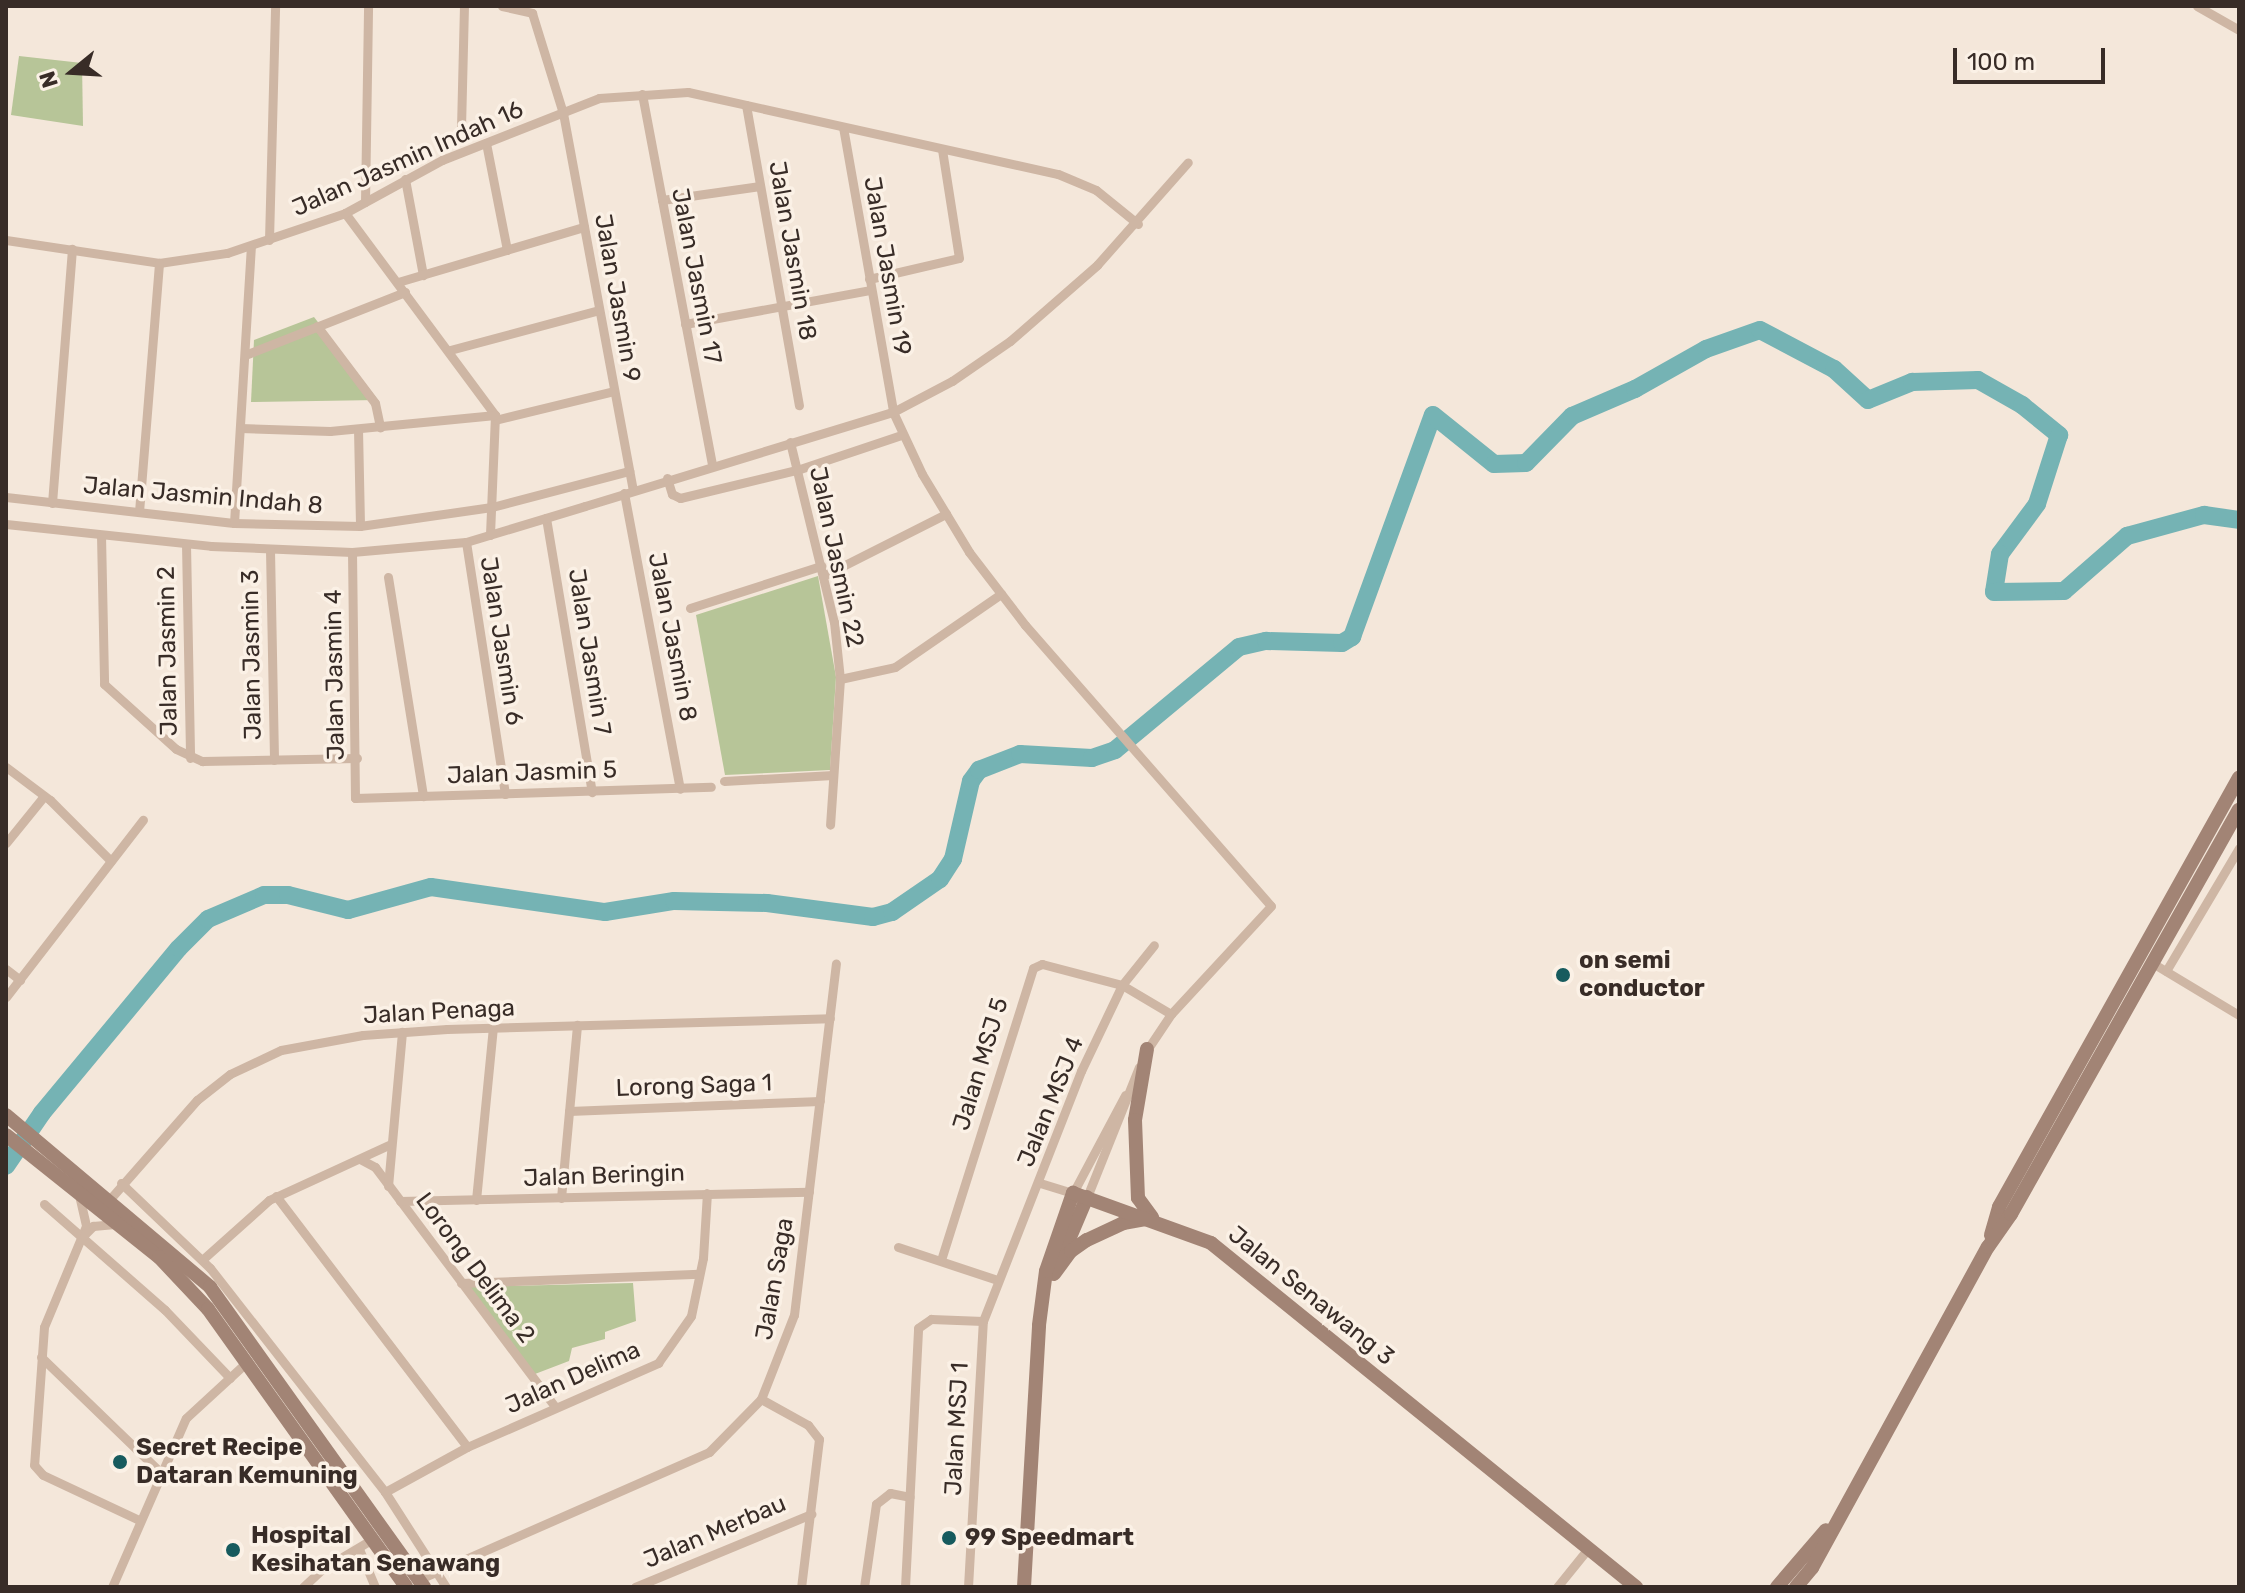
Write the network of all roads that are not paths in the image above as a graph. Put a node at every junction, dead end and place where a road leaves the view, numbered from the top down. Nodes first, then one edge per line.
1 (275, 6) edge
2 (368, 6) edge
3 (464, 6) edge
4 (502, 6) edge
5 (2197, 6) edge
6 (2239, 30) edge
7 (642, 94) junction
8 (746, 105) junction
9 (563, 113) junction
10 (843, 127) junction
11 (461, 128) dead end
12 (486, 143) junction
13 (942, 149) junction
14 (1188, 162) dead end
15 (405, 179) junction
16 (760, 186) junction
17 (662, 200) junction
18 (365, 202) junction
19 (345, 213) junction
20 (1138, 224) junction
21 (584, 227) junction
22 (6, 240) edge
23 (269, 240) junction
24 (251, 247) junction
25 (72, 249) junction
26 (507, 250) junction
27 (159, 263) junction
28 (423, 275) junction
29 (869, 279) junction
30 (398, 282) junction
31 (871, 290) junction
32 (405, 292) junction
33 (781, 306) junction
34 (599, 310) junction
35 (685, 324) junction
36 (317, 326) junction
37 (450, 350) junction
38 (245, 355) junction
39 (614, 391) junction
40 (799, 405) dead end
41 (893, 412) junction
42 (495, 417) junction
43 (380, 427) junction
44 (240, 428) junction
45 (358, 429) junction
46 (901, 435) junction
47 (790, 442) junction
48 (712, 465) junction
49 (797, 470) junction
50 (629, 471) junction
51 (667, 478) junction
52 (628, 491) junction
53 (6, 497) edge
54 (52, 503) junction
55 (492, 507) junction
56 (139, 512) junction
57 (946, 514) junction
58 (546, 518) junction
59 (234, 523) junction
60 (6, 524) edge
61 (360, 526) junction
62 (101, 535) junction
63 (490, 535) junction
64 (466, 542) junction
65 (186, 544) junction
66 (270, 550) junction
67 (352, 552) junction
68 (821, 566) junction
69 (823, 576) junction
70 (388, 577) dead end
71 (1001, 594) junction
72 (690, 608) dead end
73 (840, 679) junction
74 (190, 758) junction
75 (357, 758) junction
76 (274, 760) junction
77 (6, 767) edge
78 (833, 775) junction
79 (2239, 777) edge
80 (724, 781) dead end
81 (711, 787) dead end
82 (2239, 787) edge
83 (680, 789) junction
84 (592, 792) junction
85 (505, 794) junction
86 (44, 796) junction
87 (423, 796) junction
88 (355, 798) joint
89 (2238, 819) edge
90 (143, 820) dead end
91 (830, 825) dead end
92 (6, 843) edge
93 (2239, 848) edge
94 (111, 861) junction
95 (2167, 912) junction
96 (1154, 945) dead end
97 (836, 964) dead end
98 (2160, 967) junction
99 (6, 969) edge
100 (20, 980) junction
101 (1122, 985) junction
102 (6, 997) edge
103 (1171, 1014) junction
104 (2239, 1015) edge
105 (830, 1018) junction
106 (577, 1025) junction
107 (493, 1028) junction
108 (402, 1032) junction
109 (1147, 1049) junction
110 (820, 1101) junction
111 (569, 1111) junction
112 (9, 1118) edge
113 (6, 1135) edge
114 (391, 1144) junction
115 (38, 1151) junction
116 (360, 1159) junction
117 (121, 1183) junction
118 (1040, 1183) junction
119 (388, 1186) junction
120 (809, 1192) junction
121 (707, 1193) junction
122 (79, 1195) junction
123 (1080, 1195) junction
124 (276, 1196) junction
125 (561, 1198) junction
126 (110, 1199) junction
127 (476, 1200) junction
128 (400, 1201) junction
129 (44, 1204) dead end
130 (1152, 1218) junction
131 (115, 1224) junction
132 (82, 1238) junction
133 (898, 1247) dead end
134 (1988, 1247) junction
135 (202, 1260) junction
136 (941, 1260) junction
137 (699, 1274) junction
138 (1054, 1274) junction
139 (997, 1280) junction
140 (461, 1283) junction
141 (1042, 1301) junction
142 (983, 1321) junction
143 (259, 1350) junction
144 (41, 1357) junction
145 (247, 1362) junction
146 (230, 1378) junction
147 (761, 1399) junction
148 (555, 1407) junction
149 (467, 1447) junction
150 (161, 1473) junction
151 (385, 1492) junction
152 (910, 1497) junction
153 (1842, 1512) junction
154 (811, 1514) junction
155 (139, 1520) junction
156 (365, 1544) junction
157 (1587, 1550) junction
158 (437, 1570) junction
159 (422, 1583) edge
160 (112, 1587) edge
161 (303, 1587) edge
162 (375, 1587) edge
163 (406, 1587) edge
164 (446, 1587) edge
165 (635, 1587) edge
166 (801, 1587) edge
167 (864, 1587) edge
168 (905, 1587) edge
169 (968, 1587) edge
170 (1024, 1587) edge
171 (1557, 1587) edge
172 (1636, 1587) edge
173 (1777, 1587) edge
174 (1796, 1587) edge

1 - 23 street
2 - 18 street
3 - 11 street
4 - 9 street, Jalan Jasmin 9
5 - 6 street
7 - 8 street, Jalan Jasmin Indah 16
7 - 9 street, Jalan Jasmin Indah 16
7 - 17 street, Jalan Jasmin 17
8 - 10 street, Jalan Jasmin Indah 16
8 - 16 street, Jalan Jasmin 18
9 - 12 street, Jalan Jasmin Indah 16
9 - 21 street, Jalan Jasmin 9
10 - 13 street, Jalan Jasmin Indah 16
10 - 29 street, Jalan Jasmin 19
12 - 15 street, Jalan Jasmin Indah 16
12 - 26 street
13 - 20 street, Jalan Jasmin Indah 16
13 - 29 street
14 - 20 street
15 - 18 street, Jalan Jasmin Indah 16
15 - 28 street
16 - 17 street
16 - 33 street, Jalan Jasmin 18
17 - 35 street, Jalan Jasmin 17
18 - 19 street, Jalan Jasmin Indah 16
19 - 23 street, Jalan Jasmin Indah 16
19 - 30 street
20 - 41 street
21 - 26 street
21 - 34 street, Jalan Jasmin 9
22 - 25 street, Jalan Jasmin Indah 16
23 - 24 street, Jalan Jasmin Indah 16
24 - 27 street, Jalan Jasmin Indah 16
24 - 38 street
25 - 27 street, Jalan Jasmin Indah 16
25 - 54 street
26 - 28 street
27 - 56 street
28 - 30 street
29 - 31 street, Jalan Jasmin 19
30 - 32 street
31 - 33 street
31 - 41 street, Jalan Jasmin 19
32 - 36 street
32 - 37 street
33 - 35 street
33 - 40 street, Jalan Jasmin 18
34 - 37 street
34 - 39 street, Jalan Jasmin 9
35 - 48 street, Jalan Jasmin 17
36 - 38 street
36 - 43 street
37 - 42 street
38 - 44 street
39 - 42 street
39 - 50 street, Jalan Jasmin 9
41 - 46 street, Jalan Jasmin 19
41 - 47 street
42 - 43 street
42 - 55 street
43 - 45 street
44 - 45 street
44 - 59 street
45 - 61 street
46 - 49 street
46 - 57 street, Jalan Jasmin 19
47 - 48 street
47 - 49 street, Jalan Jasmin 22
48 - 51 street
49 - 51 street
49 - 68 street, Jalan Jasmin 22
50 - 52 street, Jalan Jasmin 9
50 - 55 street, Jalan Jasmin Indah 8
51 - 52 street
52 - 58 street
52 - 83 street, Jalan Jasmin 8
53 - 54 street, Jalan Jasmin Indah 8
54 - 56 street, Jalan Jasmin Indah 8
55 - 61 street, Jalan Jasmin Indah 8
55 - 63 street
56 - 59 street, Jalan Jasmin Indah 8
57 - 69 street
57 - 71 street, Jalan Jasmin 19
58 - 63 street
58 - 84 street, Jalan Jasmin 7
59 - 61 street, Jalan Jasmin Indah 8
60 - 62 street
62 - 65 street
62 - 74 street
63 - 64 street
64 - 67 street
64 - 85 street, Jalan Jasmin 6
65 - 66 street
65 - 74 street, Jalan Jasmin 2
66 - 67 street
66 - 76 street, Jalan Jasmin 3
67 - 75 street, Jalan Jasmin 4
68 - 69 street, Jalan Jasmin 22
68 - 72 street
69 - 73 street, Jalan Jasmin 22
70 - 87 street
71 - 73 street
71 - 103 street, Jalan Jasmin 19
73 - 78 street, Jalan Jasmin 22
74 - 76 street
75 - 76 street
75 - 88 street, Jalan Jasmin 4
77 - 86 street
78 - 80 street
78 - 91 street, Jalan Jasmin 22
79 - 95 street
81 - 83 street, Jalan Jasmin 5
82 - 89 street
83 - 84 street, Jalan Jasmin 5
84 - 85 street, Jalan Jasmin 5
85 - 87 street, Jalan Jasmin 5
86 - 92 street
86 - 94 street
87 - 88 street, Jalan Jasmin 5
89 - 95 street
89 - 98 street
90 - 94 street
93 - 98 street
94 - 100 street
95 - 134 street
96 - 101 street, Jalan MSJ 4
97 - 105 street, Jalan Saga
98 - 104 street
98 - 134 street
99 - 100 street
100 - 102 street
101 - 103 street
101 - 118 street, Jalan MSJ 4
101 - 136 street, Jalan MSJ 5
103 - 109 street
105 - 106 street, Jalan Penaga
105 - 110 street, Jalan Saga
106 - 107 street, Jalan Penaga
106 - 111 street
107 - 108 street, Jalan Penaga
107 - 127 street
108 - 114 street
108 - 117 street, Jalan Penaga
109 - 123 street
109 - 130 street
110 - 111 street, Lorong Saga 1
110 - 120 street, Jalan Saga
111 - 125 street
112 - 115 street
113 - 115 street
114 - 116 street
114 - 119 street
115 - 122 street
115 - 126 street
116 - 119 street, Lorong Delima 2
116 - 124 street
117 - 126 street, Jalan Penaga
117 - 135 street
118 - 123 street
118 - 139 street, Jalan MSJ 4
119 - 128 street, Lorong Delima 2
120 - 121 street, Jalan Beringin
120 - 147 street, Jalan Saga
121 - 125 street, Jalan Beringin
121 - 137 street, Jalan Delima
122 - 131 street
122 - 132 street
123 - 130 street, Jalan Senawang 3
123 - 138 street
123 - 141 street
124 - 135 street
124 - 149 street
125 - 127 street, Jalan Beringin
126 - 143 street
127 - 128 street, Jalan Beringin
128 - 140 street, Lorong Delima 2
129 - 132 street
130 - 138 street
130 - 157 street, Jalan Senawang 3
131 - 132 street
131 - 145 street
132 - 144 street
132 - 146 street
133 - 136 street
134 - 153 street
135 - 151 street
136 - 139 street
137 - 140 street
137 - 148 street, Jalan Delima
138 - 141 street
139 - 142 street, Jalan MSJ 4
140 - 148 street, Lorong Delima 2
141 - 170 street
142 - 152 street
142 - 169 street, Jalan MSJ 1
143 - 145 street
143 - 159 street
144 - 150 street
144 - 155 street
145 - 146 street
145 - 156 street
146 - 150 street
147 - 154 street
147 - 158 street, Jalan Saga
148 - 149 street, Jalan Delima
149 - 151 street, Jalan Delima
150 - 155 street
151 - 158 street
152 - 167 street
152 - 168 street
153 - 173 street
153 - 174 street
154 - 165 street, Jalan Merbau
154 - 166 street
155 - 160 street
156 - 161 street
156 - 162 street
156 - 163 street
157 - 171 street
157 - 172 street, Jalan Senawang 3
158 - 159 street, Jalan Saga
158 - 164 street

